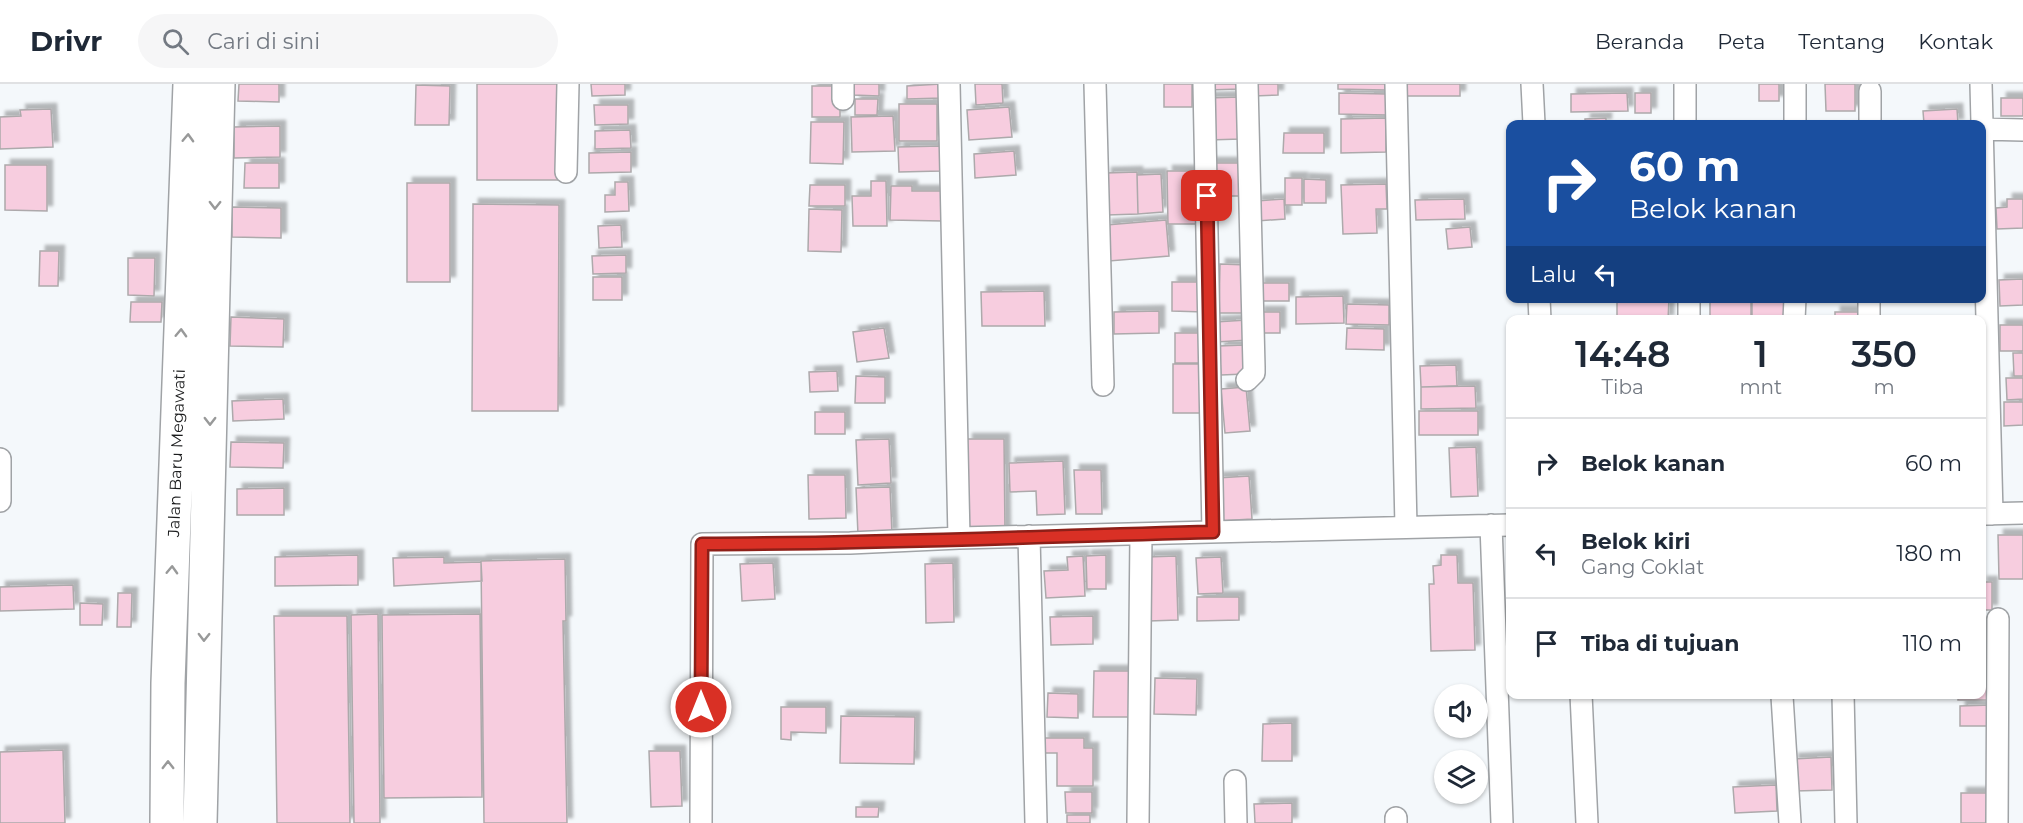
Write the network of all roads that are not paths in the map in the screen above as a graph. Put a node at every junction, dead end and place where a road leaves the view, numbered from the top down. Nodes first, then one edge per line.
1 (190, 84) edge
2 (218, 84) edge
3 (568, 84) edge
4 (949, 84) edge
5 (1095, 84) edge
6 (1204, 84) edge
7 (1247, 84) edge
8 (1396, 84) edge
9 (1532, 84) edge
10 (1685, 84) edge
11 (1795, 84) edge
12 (1981, 84) edge
13 (1870, 91) dead end
14 (1534, 120) edge
15 (1685, 120) edge
16 (1795, 120) edge
17 (1870, 120) edge
18 (1982, 120) edge
19 (1986, 129) edge
20 (2023, 130) edge
21 (566, 172) dead end
22 (1246, 380) dead end
23 (210, 382) junction
24 (1104, 385) dead end
25 (178, 388) junction
26 (1986, 437) edge
27 (0, 459) edge
28 (210, 484) junction
29 (175, 487) junction
30 (0, 501) edge
31 (2023, 513) edge
32 (1987, 514) edge
33 (1501, 525) edge
34 (1406, 527) junction
35 (1213, 532) junction
36 (1141, 534) junction
37 (1029, 536) junction
38 (959, 538) junction
39 (1998, 619) dead end
40 (1581, 699) edge
41 (1782, 699) edge
42 (1843, 699) edge
43 (1235, 781) dead end
44 (168, 823) edge
45 (200, 823) edge
46 (701, 823) edge
47 (1036, 823) edge
48 (1138, 823) edge
49 (1236, 823) edge
50 (1502, 823) edge
51 (1587, 823) edge
52 (1790, 823) edge
53 (1846, 823) edge
54 (1997, 823) edge

25 -> 1 highway, Jalan Baru Megawati
2 -> 23 highway, Jalan Baru Megawati
3 - 21 street
4 - 38 street
5 - 24 street
6 - 35 street
7 - 22 street
8 - 34 street
9 - 14 street
10 - 15 street
11 - 16 street
12 - 18 street
13 - 17 street
19 - 20 street
23 - 25 highway
23 -> 28 highway, Jalan Baru Megawati
25 - 29 highway, Jalan Baru Megawati
26 - 32 street
27 - 30 street
28 - 29 highway
28 -> 45 highway, Jalan Baru Megawati
44 -> 29 highway, Jalan Baru Megawati
31 - 32 street
33 - 34 street
33 - 50 street
34 - 35 street
35 - 36 street
36 - 37 street
36 - 48 street
37 - 38 street
37 - 47 street
38 - 46 street
39 - 54 street
40 - 51 street
41 - 52 street
42 - 53 street
43 - 49 street

